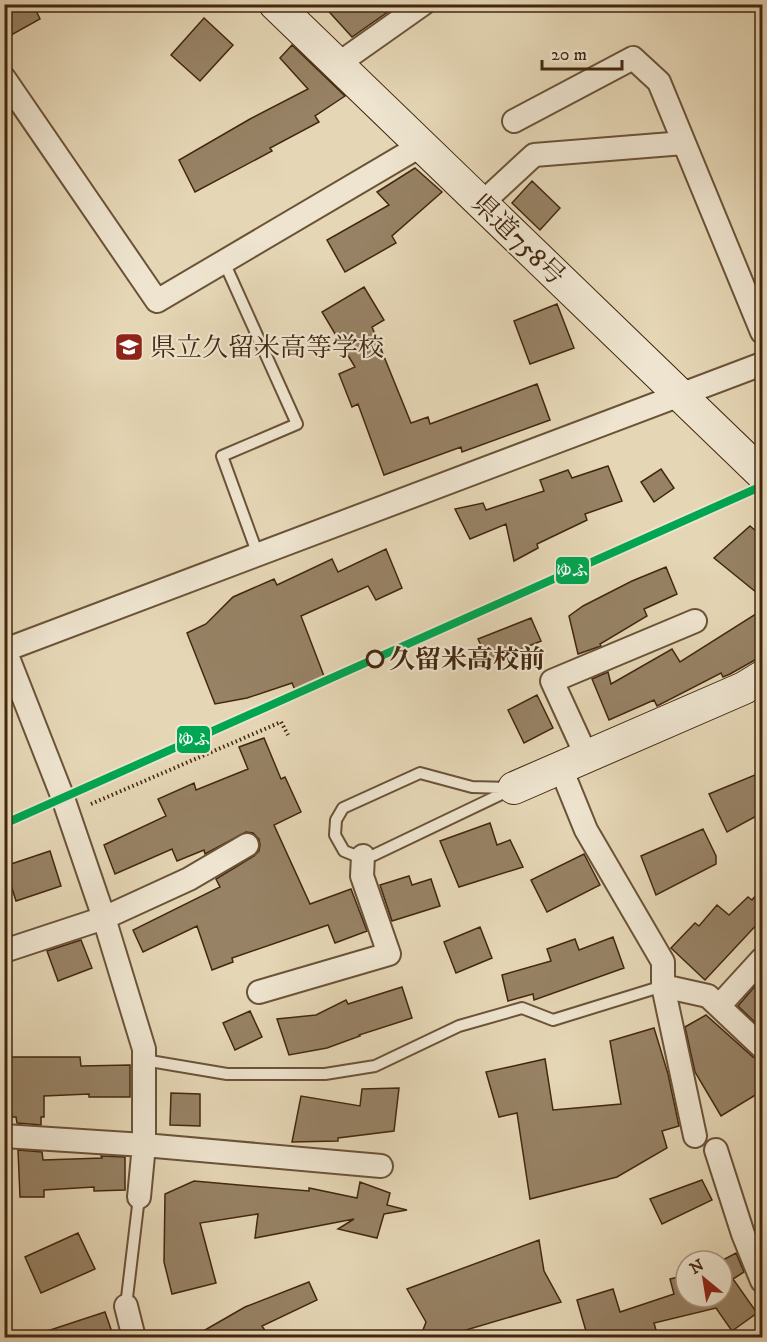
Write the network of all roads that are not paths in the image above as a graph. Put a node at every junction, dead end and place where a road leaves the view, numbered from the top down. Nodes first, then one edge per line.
1 (275, 4) edge
2 (423, 4) edge
3 (338, 64) junction
4 (4, 78) edge
5 (514, 121) dead end
6 (684, 143) junction
7 (420, 146) junction
8 (481, 204) junction
9 (224, 262) junction
10 (762, 332) edge
11 (762, 364) edge
12 (682, 395) junction
13 (762, 474) edge
14 (258, 555) junction
15 (695, 621) dead end
16 (5, 650) edge
17 (762, 677) edge
18 (573, 760) junction
19 (514, 788) junction
20 (247, 845) dead end
21 (363, 856) junction
22 (104, 918) junction
23 (4, 951) edge
24 (762, 959) edge
25 (663, 986) junction
26 (259, 992) dead end
27 (719, 1006) junction
28 (762, 1047) edge
29 (144, 1060) junction
30 (4, 1136) edge
31 (695, 1136) dead end
32 (144, 1145) junction
33 (716, 1150) dead end
34 (381, 1166) dead end
35 (139, 1197) joint
36 (762, 1281) edge
37 (126, 1306) joint
38 (134, 1338) edge

1 - 3 main road, 県道758号
2 - 3 street
3 - 7 main road, 県道758号
4 - 9 street
5 - 6 street
6 - 8 street
6 - 10 street
7 - 8 main road, 県道758号
7 - 9 street
8 - 12 main road, 県道758号
9 - 14 lane
11 - 12 street
12 - 13 main road, 県道758号
12 - 14 street
14 - 16 street
15 - 18 street
16 - 22 street
17 - 18 main road
18 - 19 main road
18 - 25 street
19 - 21 lane
19 - 21 lane
20 - 22 street
21 - 26 street
22 - 23 street
22 - 29 street
24 - 27 street
25 - 27 street
25 - 29 lane
25 - 31 street
27 - 28 street
29 - 32 street
30 - 32 street
32 - 34 street
32 - 35 street
33 - 36 street
35 - 37 lane
37 - 38 street

